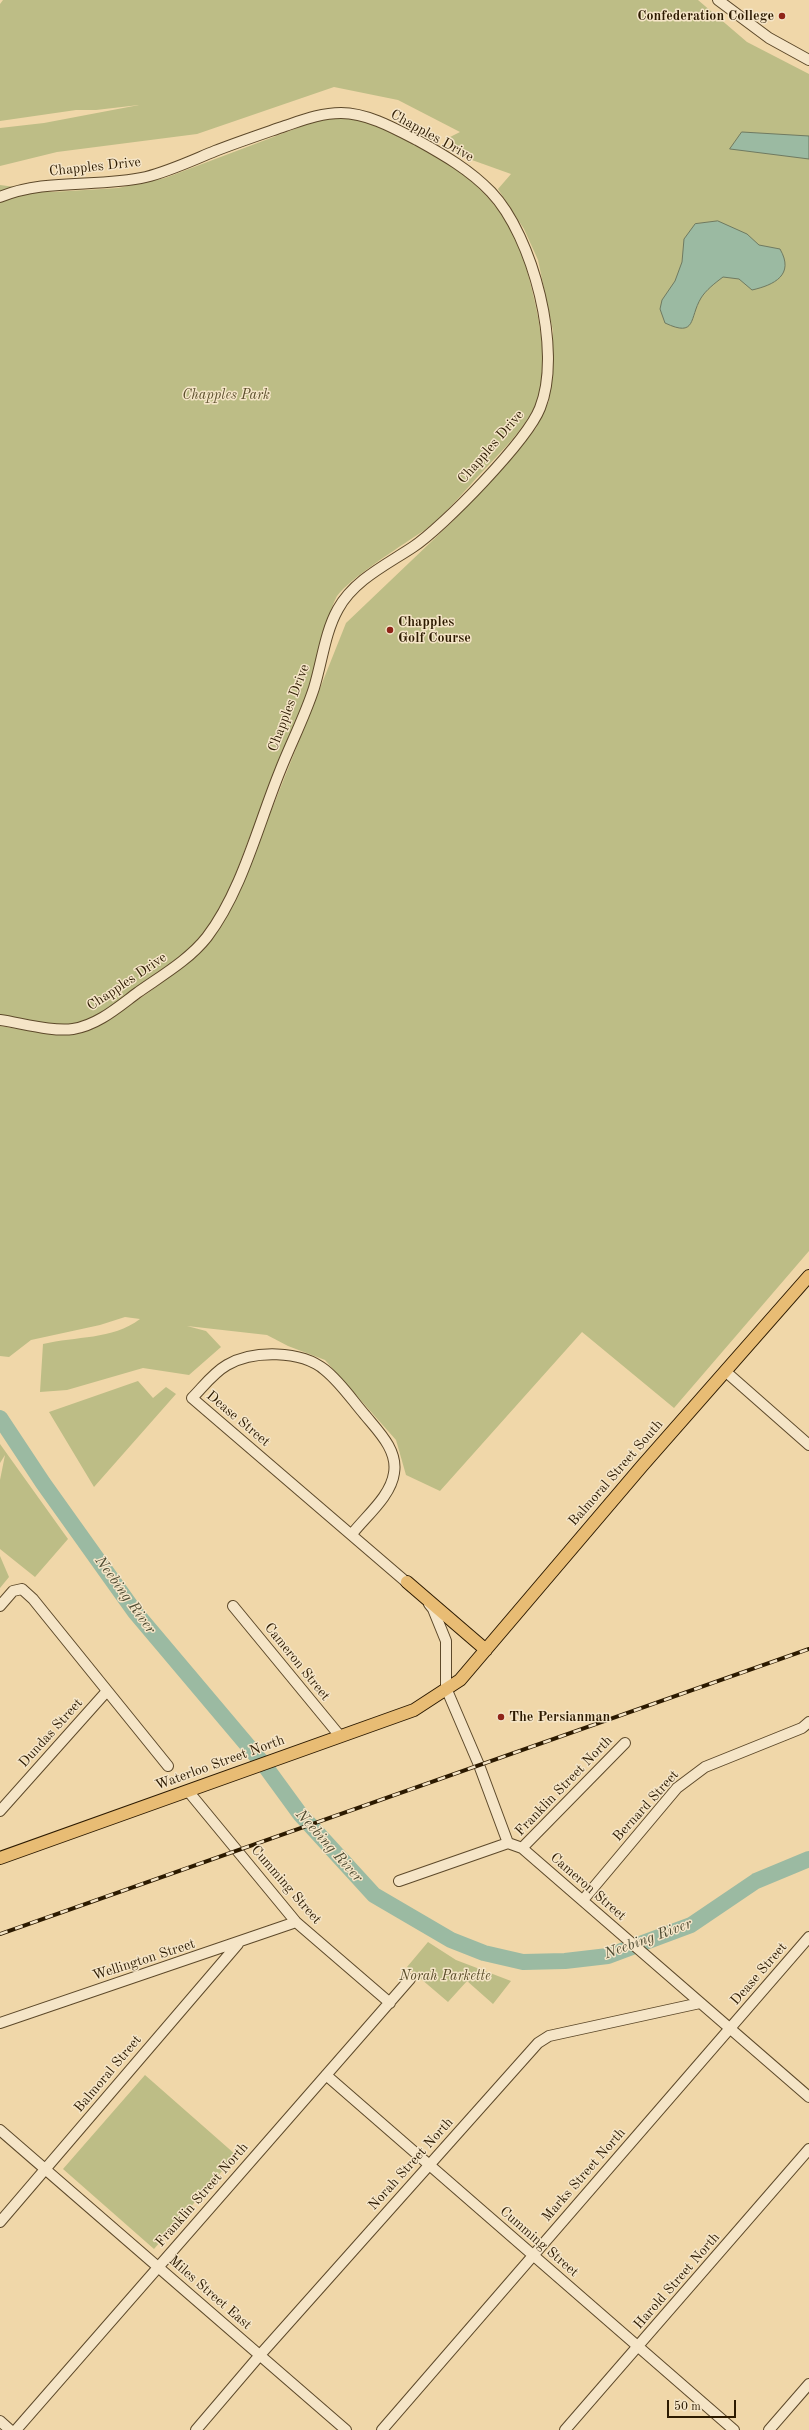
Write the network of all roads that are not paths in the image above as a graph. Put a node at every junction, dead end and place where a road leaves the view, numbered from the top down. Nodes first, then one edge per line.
1 (718, 0) edge
2 (809, 60) edge
3 (0, 197) edge
4 (0, 1020) edge
5 (809, 1276) edge
6 (725, 1371) junction
7 (809, 1445) edge
8 (352, 1534) junction
9 (407, 1582) junction
10 (0, 1606) edge
11 (233, 1606) dead end
12 (486, 1650) junction
13 (446, 1688) junction
14 (107, 1691) junction
15 (809, 1722) edge
16 (340, 1736) junction
17 (625, 1743) dead end
18 (168, 1766) dead end
19 (188, 1791) junction
20 (0, 1811) edge
21 (508, 1843) junction
22 (522, 1848) junction
23 (0, 1858) edge
24 (399, 1881) dead end
25 (583, 1900) junction
26 (296, 1922) junction
27 (809, 1937) edge
28 (238, 1944) junction
29 (410, 1979) dead end
30 (390, 2003) junction
31 (700, 2003) junction
32 (1, 2023) edge
33 (729, 2029) junction
34 (326, 2075) junction
35 (809, 2097) edge
36 (0, 2130) edge
37 (809, 2149) edge
38 (429, 2165) junction
39 (46, 2169) junction
40 (0, 2222) edge
41 (533, 2255) junction
42 (158, 2267) junction
43 (638, 2347) junction
44 (260, 2355) junction
45 (809, 2384) edge
46 (0, 2421) edge
47 (10, 2430) edge
48 (16, 2430) edge
49 (196, 2430) edge
50 (346, 2430) edge
51 (382, 2430) edge
52 (565, 2430) edge
53 (734, 2430) edge
54 (769, 2430) edge

1 - 2 street
3 - 4 street, Chapples Drive
5 - 6 main road, Balmoral Street South
6 - 7 street
6 - 12 main road, Balmoral Street South
8 - 8 street, Dease Street
8 - 9 street, Dease Street
9 - 12 main road
9 - 13 street, Dease Street
10 - 14 street
11 - 16 street, Cameron Street
12 - 13 main road, Balmoral Street South
13 - 16 main road, Waterloo Street North
13 - 21 street
14 - 18 street
14 - 20 street, Dundas Street
15 - 25 street, Bernard Street
16 - 19 main road, Waterloo Street North
17 - 22 street, Franklin Street North
19 - 23 main road, Waterloo Street North
19 - 26 street, Cumming Street
21 - 22 street, Cameron Street
21 - 24 street, Franklin Street North
22 - 25 street, Cameron Street
25 - 31 street, Cameron Street
26 - 28 street, Wellington Street
26 - 30 street, Cumming Street
27 - 33 street, Dease Street
28 - 32 street, Wellington Street
28 - 39 street, Balmoral Street
29 - 30 street, Franklin Street North
30 - 34 street, Franklin Street North
31 - 33 street, Cameron Street
31 - 38 street, Norah Street North
33 - 35 street, Cameron Street
33 - 41 street, Marks Street North
34 - 38 street, Cumming Street
34 - 42 street, Franklin Street North
36 - 39 street, Miles Street East
37 - 43 street, Harold Street North
38 - 41 street, Cumming Street
38 - 44 street, Norah Street North
39 - 40 street, Balmoral Street
39 - 42 street, Miles Street East
41 - 43 street, Cumming Street
41 - 51 street, Marks Street North
42 - 44 street, Miles Street East
42 - 48 street, Franklin Street North
43 - 52 street, Harold Street North
43 - 53 street, Cumming Street
44 - 49 street, Norah Street North
44 - 50 street, Miles Street East
45 - 54 street
46 - 47 street

